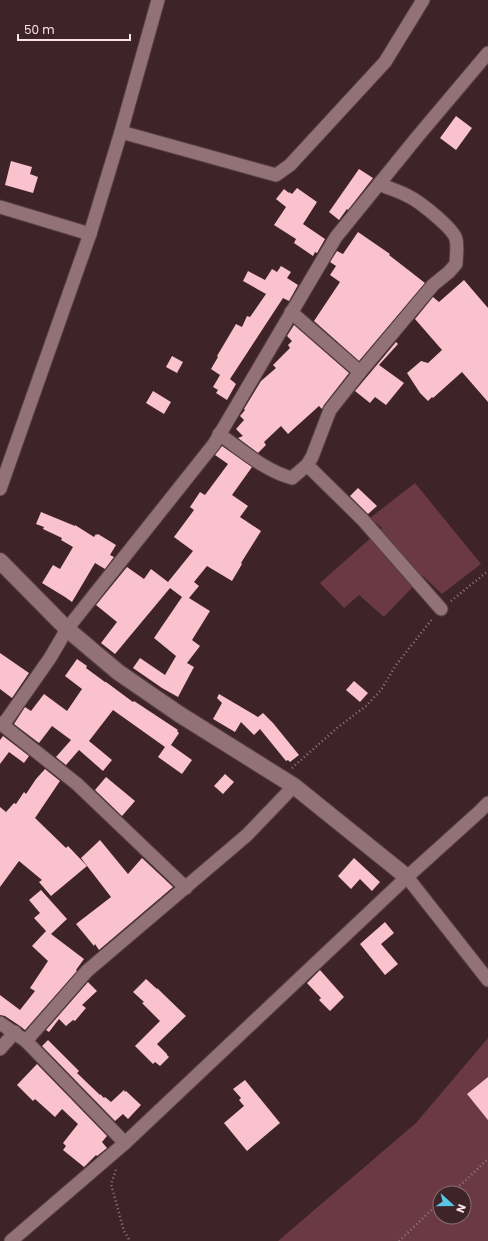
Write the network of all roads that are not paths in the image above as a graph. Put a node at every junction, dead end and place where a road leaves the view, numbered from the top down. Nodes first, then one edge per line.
1 (158, 0) edge
2 (423, 0) edge
3 (488, 53) edge
4 (121, 132) junction
5 (379, 184) junction
6 (0, 207) edge
7 (90, 234) junction
8 (291, 312) junction
9 (360, 372) junction
10 (219, 434) junction
11 (307, 465) junction
12 (0, 489) edge
13 (0, 561) edge
14 (441, 609) road end
15 (67, 629) junction
16 (1, 724) edge
17 (294, 786) junction
18 (488, 803) edge
19 (407, 877) junction
20 (186, 888) junction
21 (488, 980) edge
22 (0, 1023) edge
23 (15, 1032) junction
24 (26, 1041) junction
25 (0, 1049) edge
26 (125, 1143) junction
27 (11, 1241) edge

1 - 4 street
2 - 4 street
3 - 5 street
4 - 7 street
5 - 8 street
5 - 9 street
6 - 7 street
7 - 12 street
8 - 9 street
8 - 10 street
9 - 11 street
10 - 11 street
10 - 15 street
11 - 14 street
13 - 15 street
15 - 16 street
15 - 17 street
16 - 20 street
17 - 19 street
17 - 20 street
18 - 19 street
19 - 21 street
19 - 26 street
20 - 24 street
22 - 23 street
23 - 24 street
23 - 25 street
24 - 26 street
26 - 27 street

